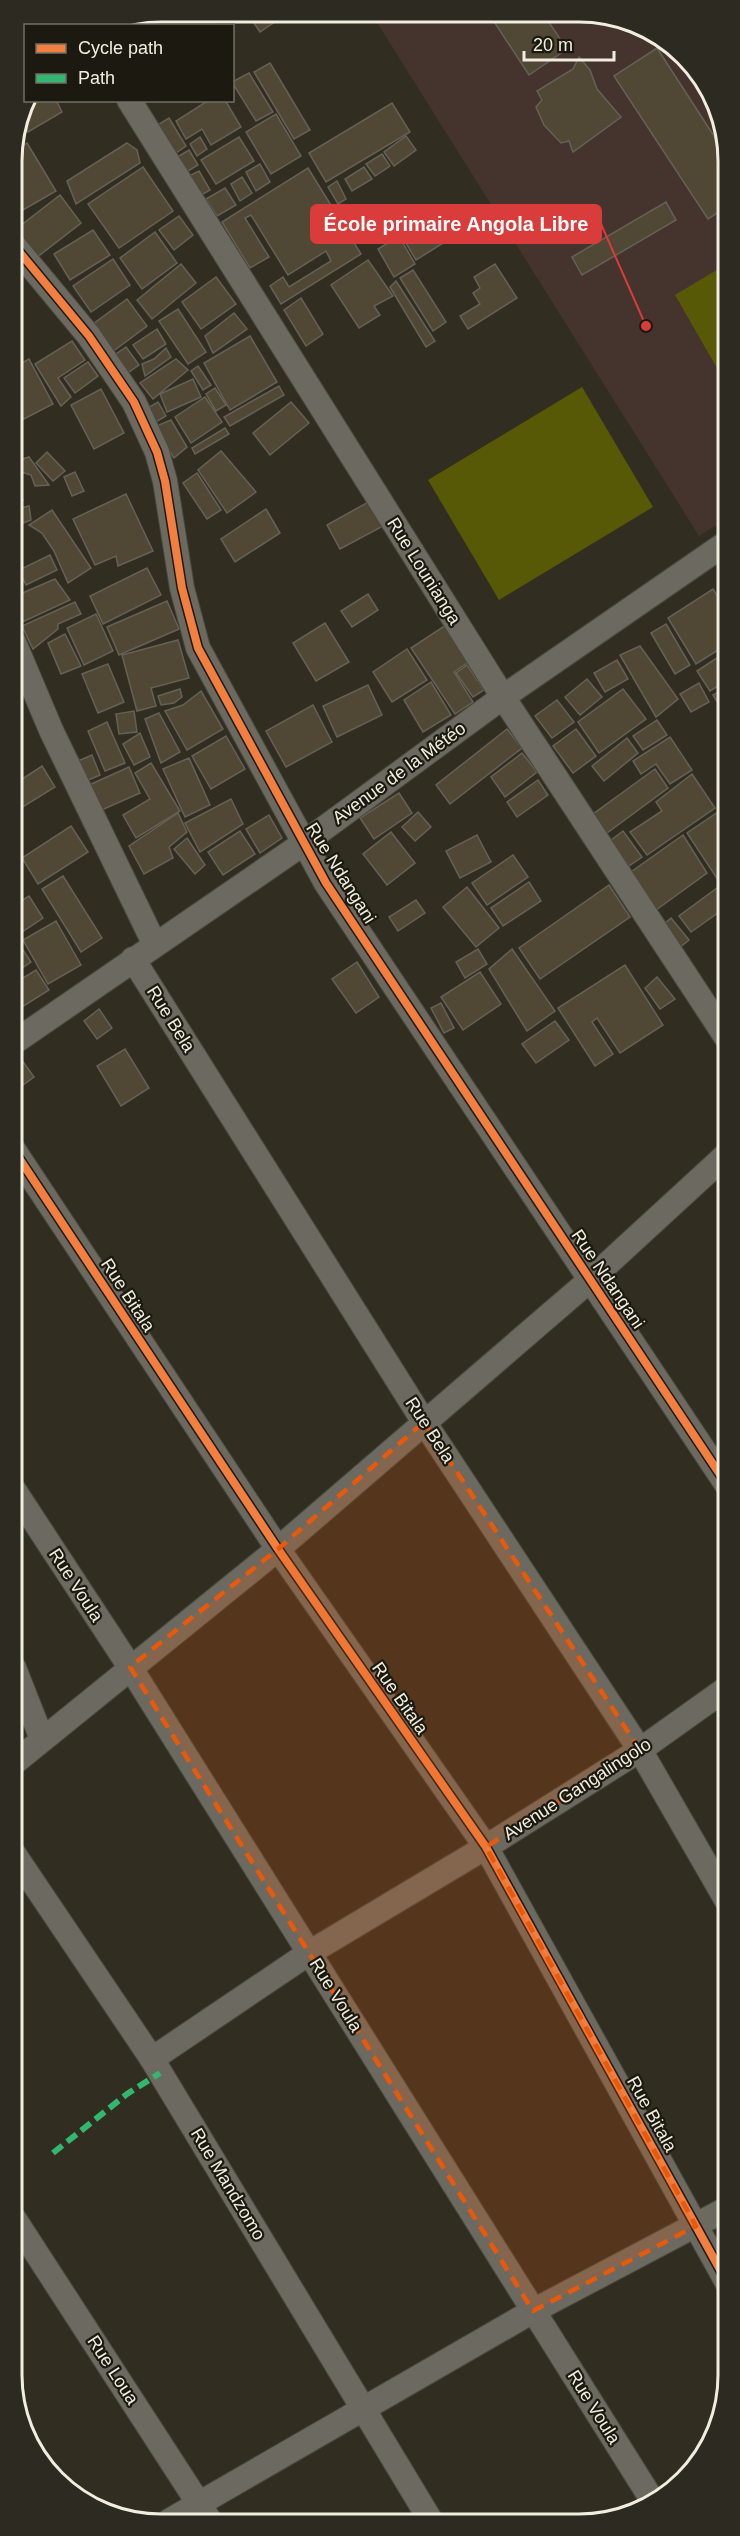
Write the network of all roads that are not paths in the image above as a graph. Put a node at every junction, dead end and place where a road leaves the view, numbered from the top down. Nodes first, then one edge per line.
1 (130, 102) edge
2 (23, 256) edge
3 (718, 558) edge
4 (23, 663) edge
5 (502, 697) junction
6 (304, 843) junction
7 (155, 945) junction
8 (133, 959) junction
9 (718, 1024) edge
10 (23, 1031) edge
11 (23, 1163) edge
12 (718, 1163) edge
13 (590, 1280) junction
14 (424, 1422) junction
15 (717, 1471) edge
16 (22, 1503) edge
17 (278, 1549) junction
18 (130, 1667) junction
19 (22, 1689) edge
20 (717, 1695) edge
21 (42, 1739) junction
22 (640, 1750) junction
23 (22, 1755) edge
24 (486, 1848) junction
25 (22, 1866) edge
26 (717, 1884) edge
27 (309, 1953) junction
28 (152, 2059) junction
29 (717, 2214) edge
30 (696, 2226) junction
31 (22, 2231) edge
32 (717, 2264) edge
33 (533, 2311) junction
34 (364, 2408) junction
35 (649, 2495) edge
36 (205, 2513) edge
37 (427, 2514) edge

1 - 5 street, Rue Lounianga
2 - 6 street, Rue Ndangani
3 - 5 street, Avenue de la Météo
4 - 7 street
5 - 6 street, Avenue de la Météo
5 - 9 street, Rue Lounianga
6 - 7 street, Avenue de la Météo
6 - 13 street, Rue Ndangani
7 - 8 street, Avenue de la Météo
8 - 10 street, Avenue de la Météo
8 - 14 street, Rue Bela
11 - 17 street, Rue Bitala
12 - 13 street
13 - 14 street
13 - 15 street, Rue Ndangani
14 - 17 street
14 - 22 street, Rue Bela
16 - 18 street, Rue Voula
17 - 18 street
17 - 24 street, Rue Bitala
18 - 21 street
18 - 27 street, Rue Voula
19 - 21 street
20 - 22 street, Avenue Gangalingolo
21 - 23 street
22 - 24 street, Avenue Gangalingolo
22 - 26 street, Rue Bela
24 - 27 street, Avenue Gangalingolo
24 - 30 street, Rue Bitala
25 - 28 street, Rue Mandzomo
27 - 28 street, Avenue Gangalingolo
27 - 33 street, Rue Voula
28 - 34 street, Rue Mandzomo
29 - 30 street
30 - 32 street, Rue Bitala
30 - 33 street
31 - 36 street, Rue Loua
33 - 34 street
33 - 35 street, Rue Voula
34 - 36 street
34 - 37 street, Rue Mandzomo

